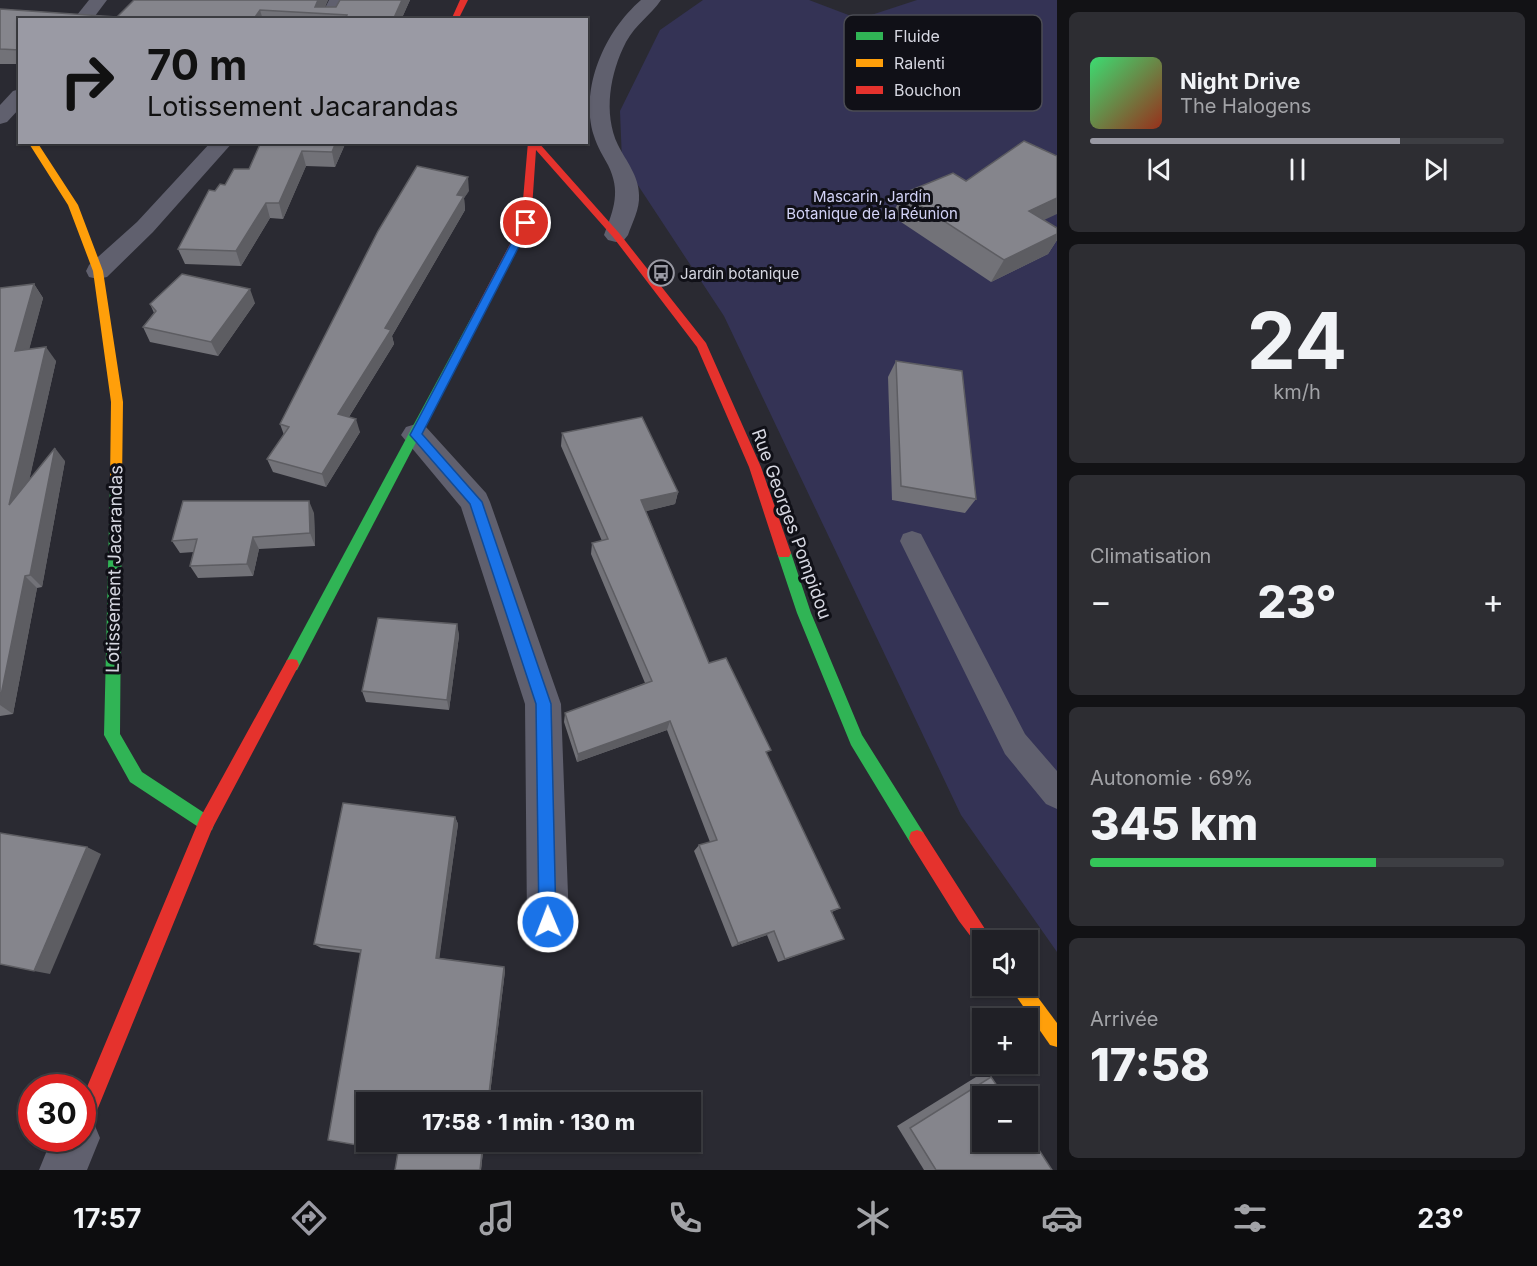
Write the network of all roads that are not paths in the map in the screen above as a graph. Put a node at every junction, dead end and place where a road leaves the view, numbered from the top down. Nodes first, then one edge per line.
1 (98, 0) edge
2 (338, 0) edge
3 (464, 0) edge
4 (652, 0) edge
5 (84, 18) edge
6 (329, 18) edge
7 (455, 18) edge
8 (33, 144) edge
9 (221, 144) edge
10 (532, 144) edge
11 (534, 144) edge
12 (616, 235) junction
13 (98, 271) junction
14 (416, 435) junction
15 (912, 541) dead end
16 (1057, 794) edge
17 (206, 825) junction
18 (548, 922) dead end
19 (976, 930) edge
20 (1026, 996) edge
21 (1057, 1038) edge
22 (96, 1090) edge
23 (70, 1152) edge
24 (63, 1170) edge

1 - 5 street
2 - 6 street
3 - 7 street
4 - 12 street
8 - 13 street, Lotissement Jacarandas
9 - 13 street
10 - 14 street
11 - 12 street, Rue Georges Pompidou
12 - 19 street, Rue Georges Pompidou
13 - 17 street, Lotissement Jacarandas
14 - 17 street
14 - 18 street
15 - 16 lane
17 - 22 street
20 - 21 street
23 - 24 street

